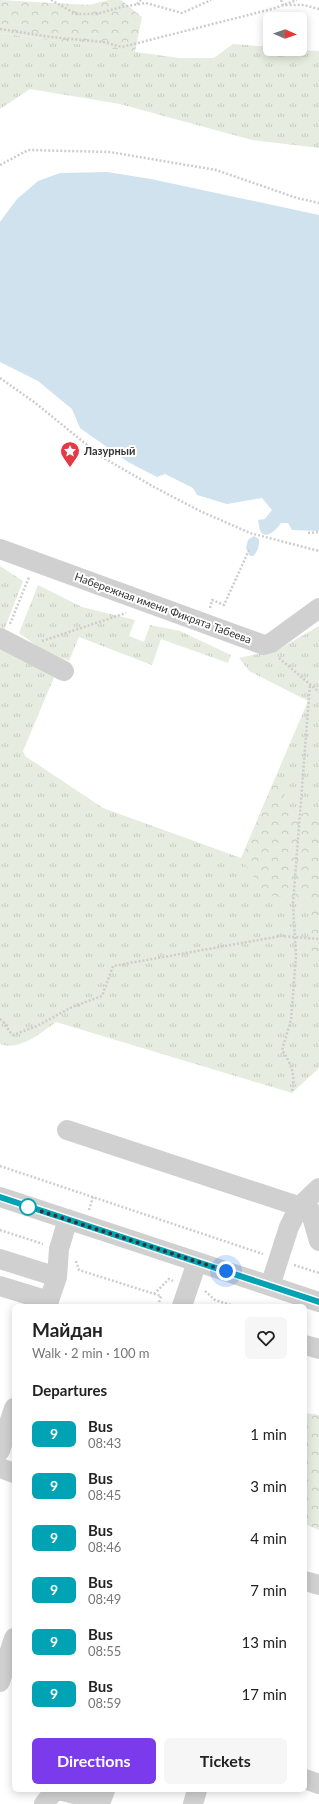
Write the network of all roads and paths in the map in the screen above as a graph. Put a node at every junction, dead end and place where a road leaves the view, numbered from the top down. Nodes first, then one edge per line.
1 (51, 0) edge
2 (141, 0) edge
3 (211, 0) edge
4 (281, 0) edge
5 (297, 0) edge
6 (137, 4) junction
7 (283, 5) junction
8 (319, 9) edge
9 (0, 29) edge
10 (0, 165) edge
11 (319, 203) edge
12 (0, 378) edge
13 (319, 532) edge
14 (308, 533) dead end
15 (0, 549) edge
16 (249, 550) dead end
17 (319, 552) edge
18 (30, 574) dead end
19 (212, 600) dead end
20 (319, 608) edge
21 (131, 612) dead end
22 (8, 642) edge
23 (275, 654) dead end
24 (64, 671) dead end
25 (310, 684) junction
26 (319, 692) edge
27 (295, 937) junction
28 (319, 939) edge
29 (0, 1018) edge
30 (292, 1091) dead end
31 (67, 1130) dead end
32 (0, 1166) edge
33 (319, 1188) edge
34 (0, 1197) edge
35 (93, 1197) junction
36 (299, 1207) junction
37 (88, 1210) dead end
38 (68, 1219) junction
39 (0, 1230) edge
40 (319, 1241) edge
41 (45, 1244) dead end
42 (265, 1255) dead end
43 (0, 1259) edge
44 (76, 1259) dead end
45 (197, 1262) junction
46 (291, 1264) dead end
47 (319, 1273) edge
48 (57, 1277) junction
49 (0, 1286) edge
50 (270, 1286) junction
51 (319, 1302) edge
52 (48, 1304) edge
53 (159, 1304) edge
54 (184, 1304) edge
55 (307, 1345) edge
56 (319, 1349) edge
57 (12, 1414) edge
58 (0, 1451) edge
59 (0, 1468) edge
60 (12, 1472) edge
61 (307, 1581) edge
62 (319, 1585) edge
63 (12, 1644) edge
64 (0, 1682) edge
65 (307, 1780) edge
66 (319, 1784) edge
67 (53, 1792) edge
68 (67, 1792) edge
69 (104, 1792) edge
70 (196, 1792) edge
71 (44, 1804) edge
72 (193, 1804) edge

1 - 6 path
2 - 6 path
3 - 6 path
4 - 7 path
5 - 7 path
7 - 8 path
7 - 9 path
10 - 11 path
12 - 17 path
13 - 14 path
15 - 20 street, Набережная имени Фикрята Табеева
16 - 19 path
18 - 22 path
21 - 22 path
22 - 24 street
23 - 25 path
25 - 26 path
25 - 27 path
27 - 28 path
27 - 29 path
27 - 30 path
31 - 36 street
32 - 35 path
33 - 36 street
34 - 38 street
35 - 37 path
35 - 42 path
36 - 40 street
36 - 50 street
38 - 45 street
38 - 48 street
39 - 41 path
43 - 48 street
44 - 53 path
45 - 50 street
45 - 54 street
46 - 47 path
48 - 52 street
49 - 52 street
50 - 51 street
55 - 56 street
57 - 58 street
59 - 60 street
61 - 62 street
63 - 64 street
65 - 66 street
67 - 71 street
68 - 69 street
70 - 72 street

